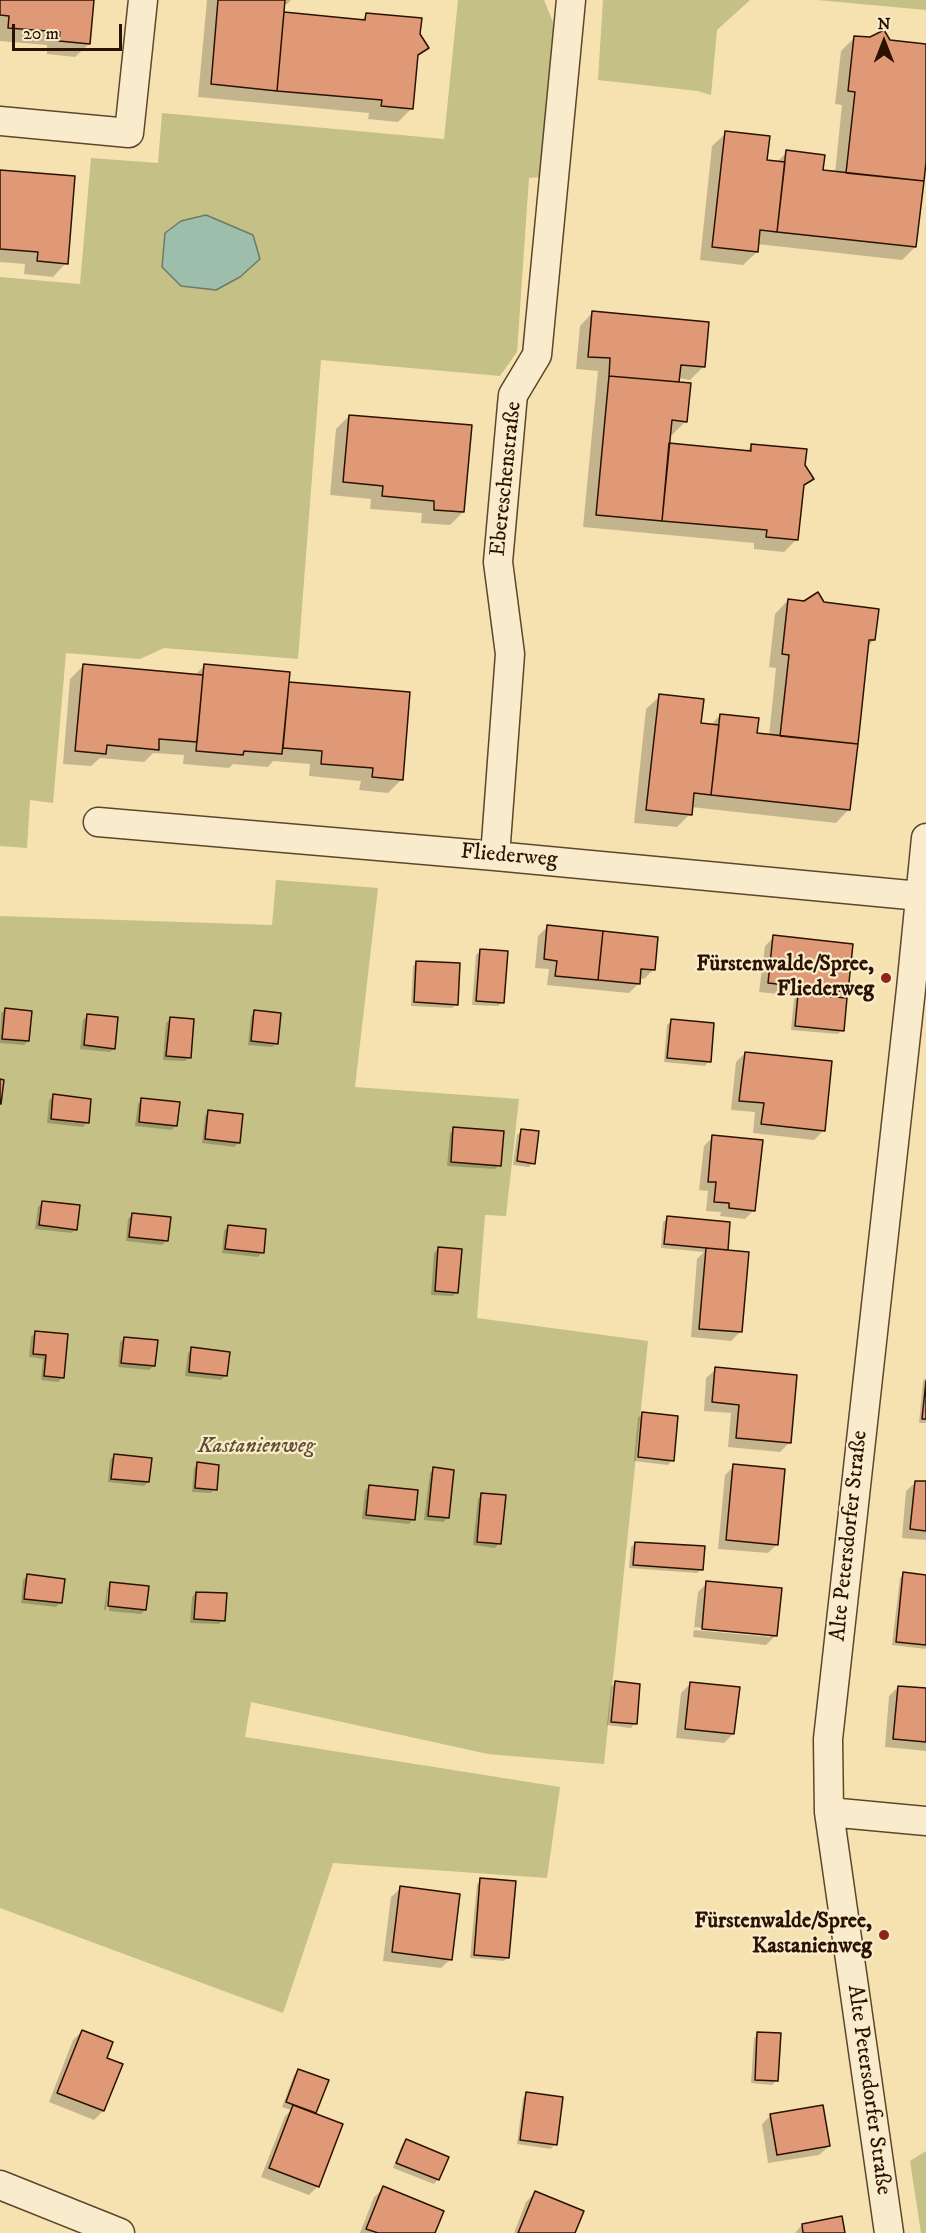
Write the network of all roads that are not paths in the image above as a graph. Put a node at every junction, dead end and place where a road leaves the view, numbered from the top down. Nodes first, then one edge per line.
1 (143, 0) edge
2 (571, 0) edge
3 (0, 121) edge
4 (98, 822) dead end
5 (926, 838) edge
6 (495, 856) junction
7 (920, 896) junction
8 (829, 1812) junction
9 (926, 1821) edge
10 (0, 2185) edge
11 (120, 2233) edge
12 (889, 2233) edge

1 - 3 street
2 - 6 street, Ebereschenstraße
4 - 6 street, Fliederweg
5 - 7 street, Alte Petersdorfer Straße
6 - 7 street, Fliederweg
7 - 8 street, Alte Petersdorfer Straße
8 - 9 street
8 - 12 street, Alte Petersdorfer Straße
10 - 11 street

